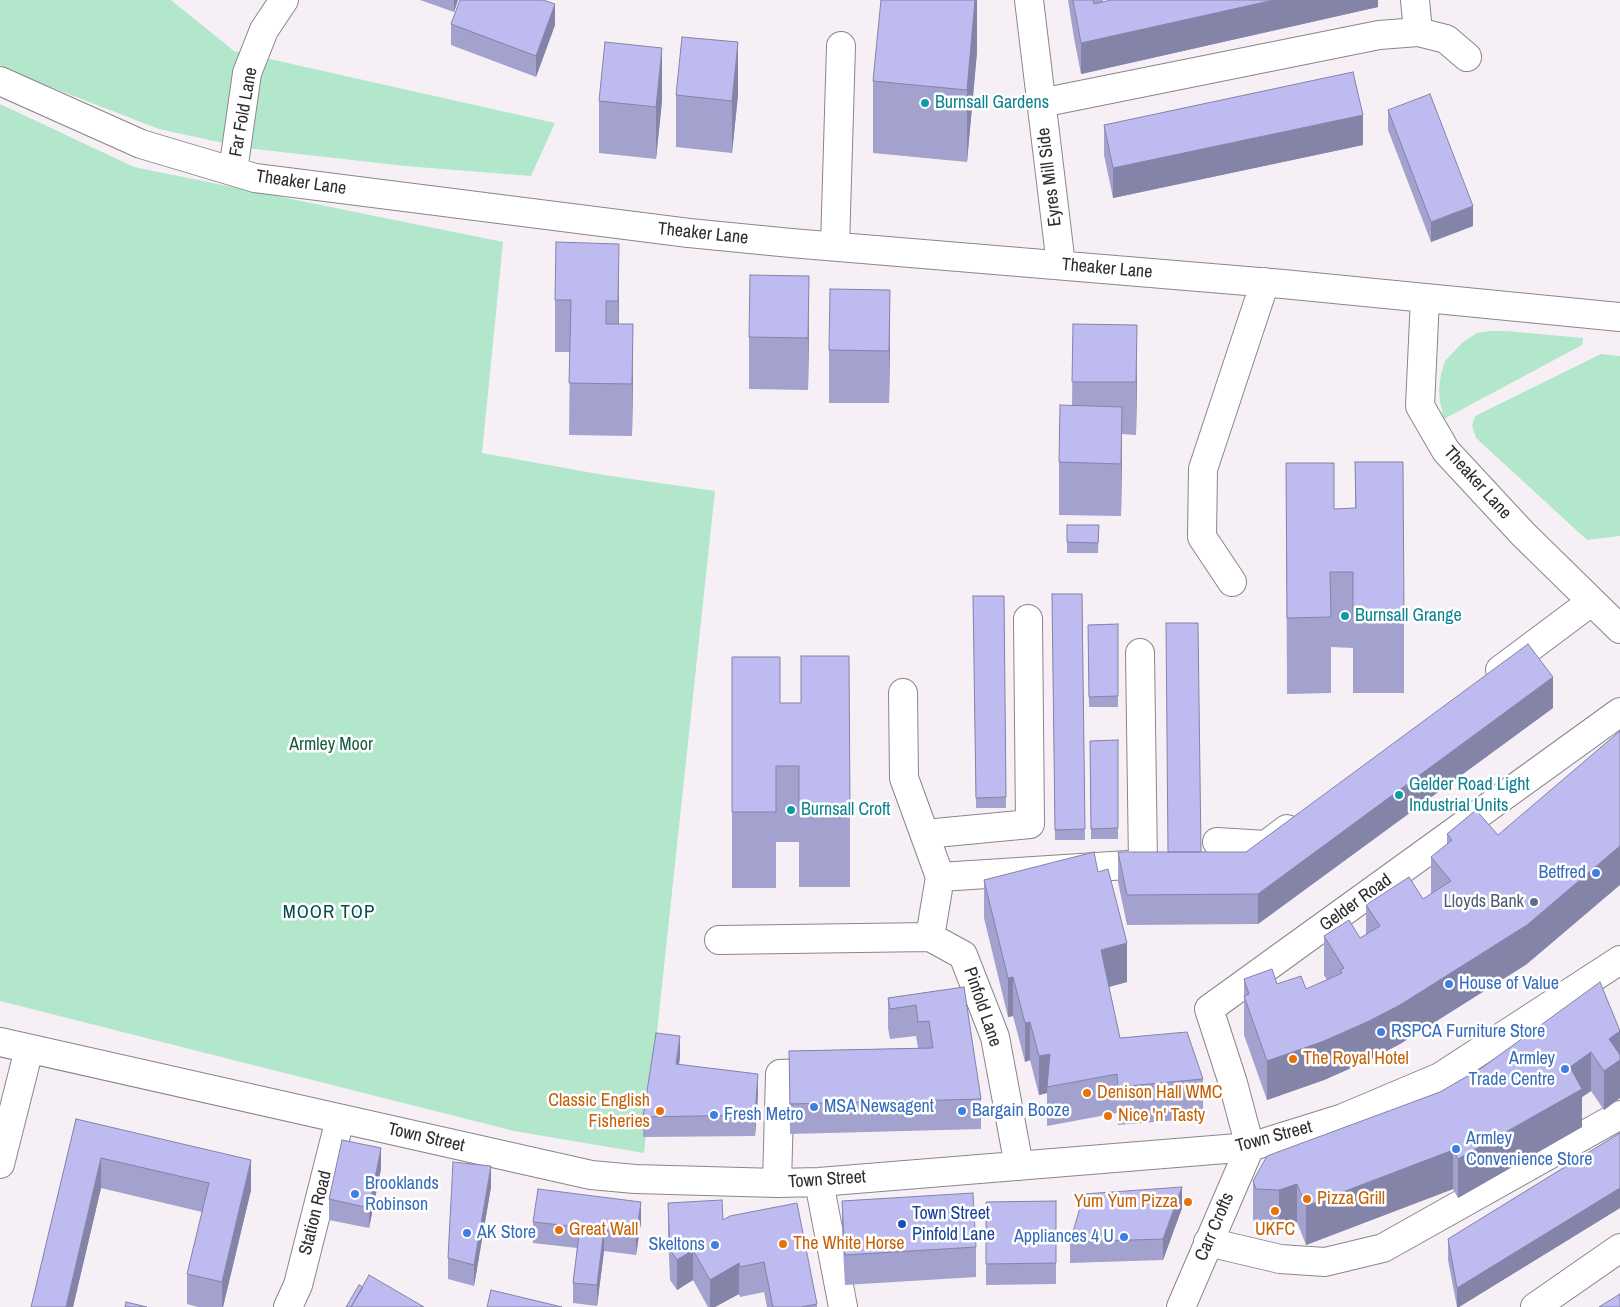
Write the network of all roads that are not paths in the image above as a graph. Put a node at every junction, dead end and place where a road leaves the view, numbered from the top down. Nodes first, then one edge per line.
1 (284, 0) edge
2 (1029, 0) edge
3 (1414, 0) edge
4 (1418, 32) junction
5 (841, 46) dead end
6 (1467, 57) dead end
7 (0, 81) edge
8 (1042, 103) junction
9 (234, 171) junction
10 (835, 246) junction
11 (1061, 265) junction
12 (1265, 282) junction
13 (1426, 298) junction
14 (1620, 317) edge
15 (1232, 582) dead end
16 (1591, 602) junction
17 (1028, 619) dead end
18 (1620, 629) edge
19 (1140, 653) dead end
20 (1480, 685) edge
21 (903, 694) dead end
22 (1620, 712) edge
23 (1305, 815) edge
24 (925, 834) junction
25 (1217, 842) dead end
26 (940, 877) junction
27 (930, 937) junction
28 (719, 940) dead end
29 (1620, 960) edge
30 (0, 1042) edge
31 (29, 1049) junction
32 (856, 1070) edge
33 (1620, 1115) edge
34 (340, 1119) junction
35 (1250, 1147) junction
36 (0, 1164) edge
37 (1019, 1166) junction
38 (819, 1182) junction
39 (777, 1183) junction
40 (1208, 1242) junction
41 (1620, 1248) edge
42 (288, 1307) edge
43 (843, 1307) edge
44 (1181, 1307) edge
45 (1535, 1307) edge

1 - 9 street, Far Fold Lane
2 - 8 street, Eyres Mill Side
3 - 4 street
4 - 6 street
4 - 8 street
5 - 10 street
7 - 9 street, Theaker Lane
8 - 11 street, Eyres Mill Side
9 - 10 street, Theaker Lane
10 - 11 street, Theaker Lane
11 - 12 street, Theaker Lane
12 - 13 street, Theaker Lane
12 - 15 street
13 - 14 street, Theaker Lane
13 - 16 street, Theaker Lane
16 - 18 street, Theaker Lane
16 - 20 street
17 - 24 street
19 - 26 street
21 - 24 street
22 - 35 street, Gelder Road
23 - 25 street
24 - 26 street
26 - 27 street
27 - 28 street
27 - 37 street, Pinfold Lane
29 - 35 street, Town Street
30 - 31 street, Town Street
31 - 34 street, Town Street
31 - 36 street
32 - 39 street
33 - 40 street
34 - 39 street, Town Street
34 - 42 street, Station Road
35 - 37 street, Town Street
35 - 40 street, Carr Crofts
37 - 38 street, Town Street
38 - 39 street, Town Street
38 - 43 street
40 - 44 street, Carr Crofts
41 - 45 street

